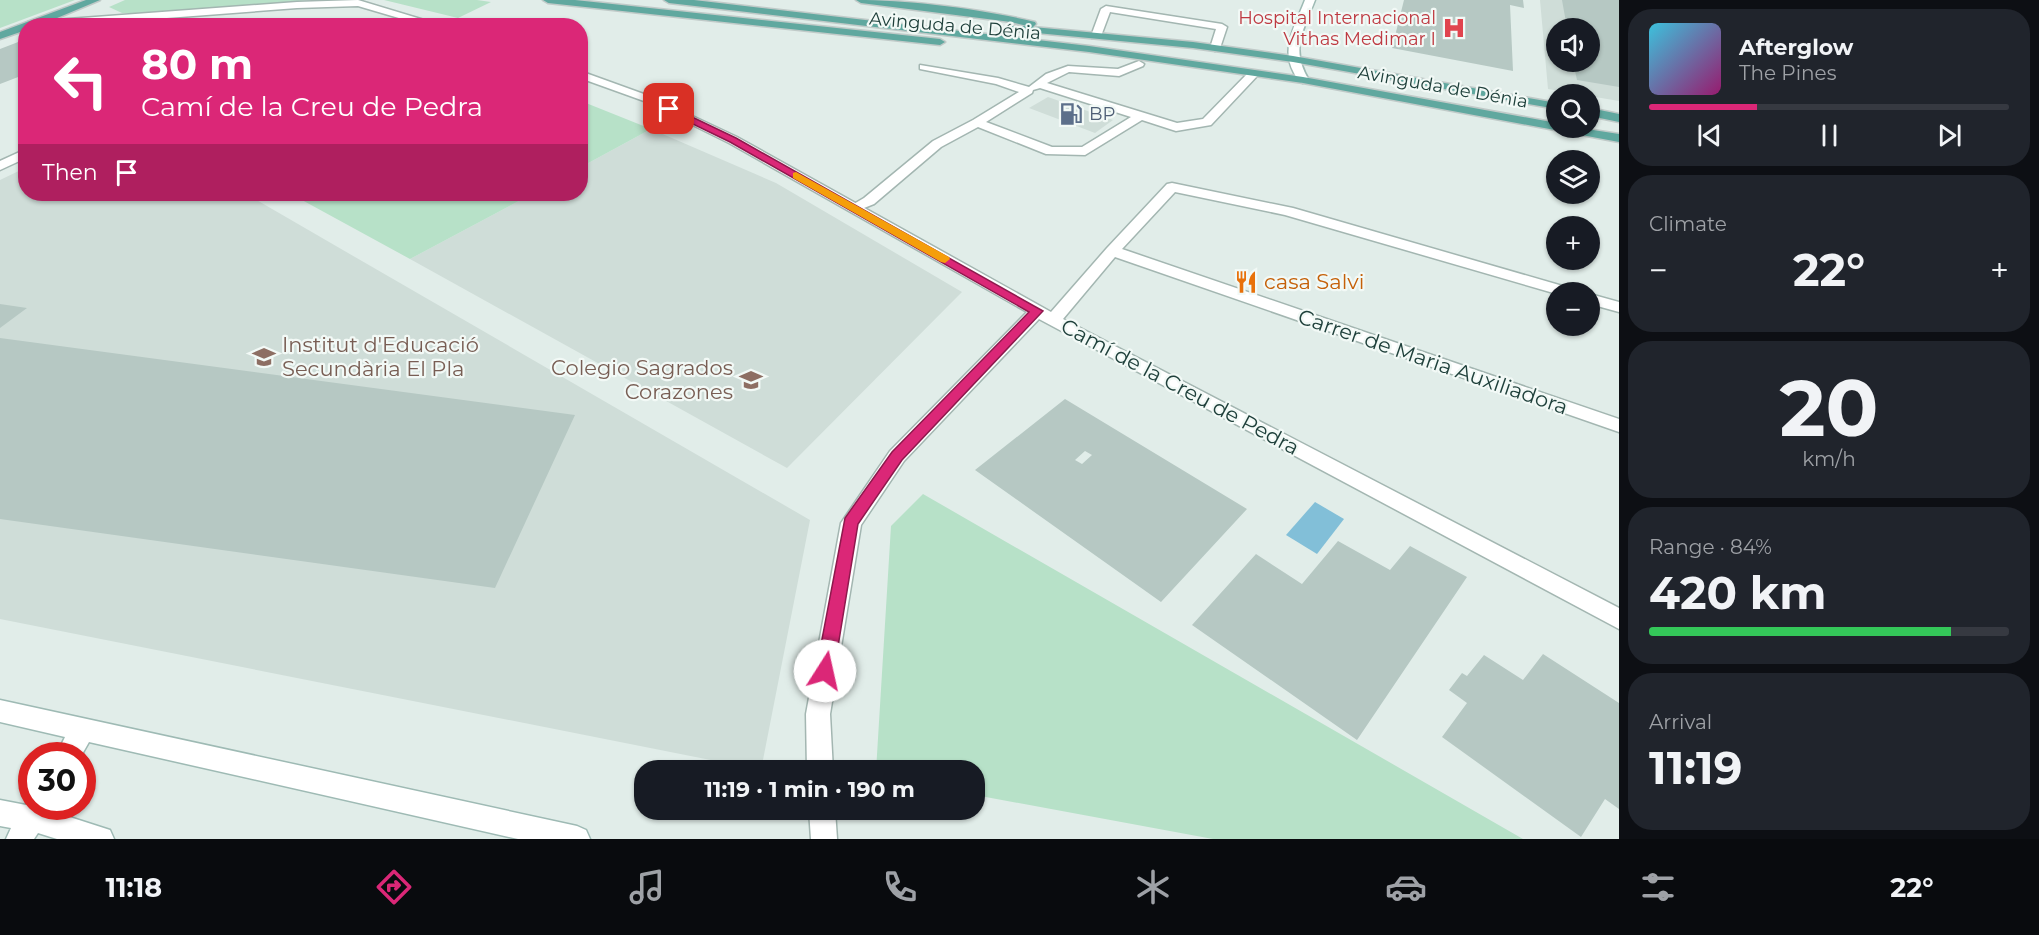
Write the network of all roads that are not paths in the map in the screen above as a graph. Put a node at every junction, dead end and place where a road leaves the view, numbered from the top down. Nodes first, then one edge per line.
1 (94, 0) edge
2 (548, 0) edge
3 (669, 0) edge
4 (1310, 0) edge
5 (861, 5) edge
6 (231, 10) junction
7 (48, 18) edge
8 (129, 18) edge
9 (222, 18) edge
10 (411, 18) edge
11 (18, 29) edge
12 (0, 36) edge
13 (1096, 36) junction
14 (1215, 48) junction
15 (1293, 59) junction
16 (1138, 64) junction
17 (924, 67) dead end
18 (1215, 69) junction
19 (1253, 74) junction
20 (588, 77) edge
21 (1302, 80) junction
22 (1033, 87) junction
23 (1546, 104) edge
24 (1600, 114) edge
25 (1140, 116) junction
26 (1619, 118) edge
27 (978, 123) junction
28 (1546, 125) edge
29 (1600, 135) edge
30 (1619, 138) edge
31 (18, 157) edge
32 (0, 166) edge
33 (854, 208) junction
34 (1112, 250) junction
35 (1546, 286) edge
36 (1600, 302) edge
37 (1619, 307) edge
38 (1045, 315) junction
39 (1619, 426) edge
40 (1619, 619) edge
41 (0, 711) edge
42 (83, 729) junction
43 (76, 742) edge
44 (820, 760) edge
45 (0, 813) edge
46 (823, 820) edge
47 (31, 822) edge
48 (101, 839) edge
49 (577, 839) edge
50 (824, 839) edge

1 - 7 main road
2 - 16 main road, Avinguda de Dénia
3 - 18 main road, Avinguda de Dénia
4 - 15 street
5 - 13 main road, Avinguda de Dénia
6 - 8 street
6 - 9 street
6 - 10 street
11 - 12 main road
13 - 14 main road, Avinguda de Dénia
13 - 14 street
14 - 15 main road, Avinguda de Dénia
15 - 21 street
15 - 23 main road, Avinguda de Dénia
16 - 18 main road, Avinguda de Dénia
16 - 22 street
17 - 22 street
18 - 19 main road, Avinguda de Dénia
19 - 21 main road, Avinguda de Dénia
19 - 25 street
20 - 33 street, Camí de la Creu de Pedra
21 - 28 main road, Avinguda de Dénia
22 - 25 street
22 - 27 street
24 - 26 main road
25 - 27 street
27 - 33 street
29 - 30 main road
31 - 32 street
33 - 38 street, Camí de la Creu de Pedra
34 - 35 street
34 - 38 street
34 - 39 street, Carrer de Maria Auxiliadora
36 - 37 street
38 - 40 street, Camí de la Creu de Pedra
38 - 44 street
41 - 42 street
42 - 43 street
42 - 49 street
45 - 47 street
46 - 50 street
47 - 48 street

